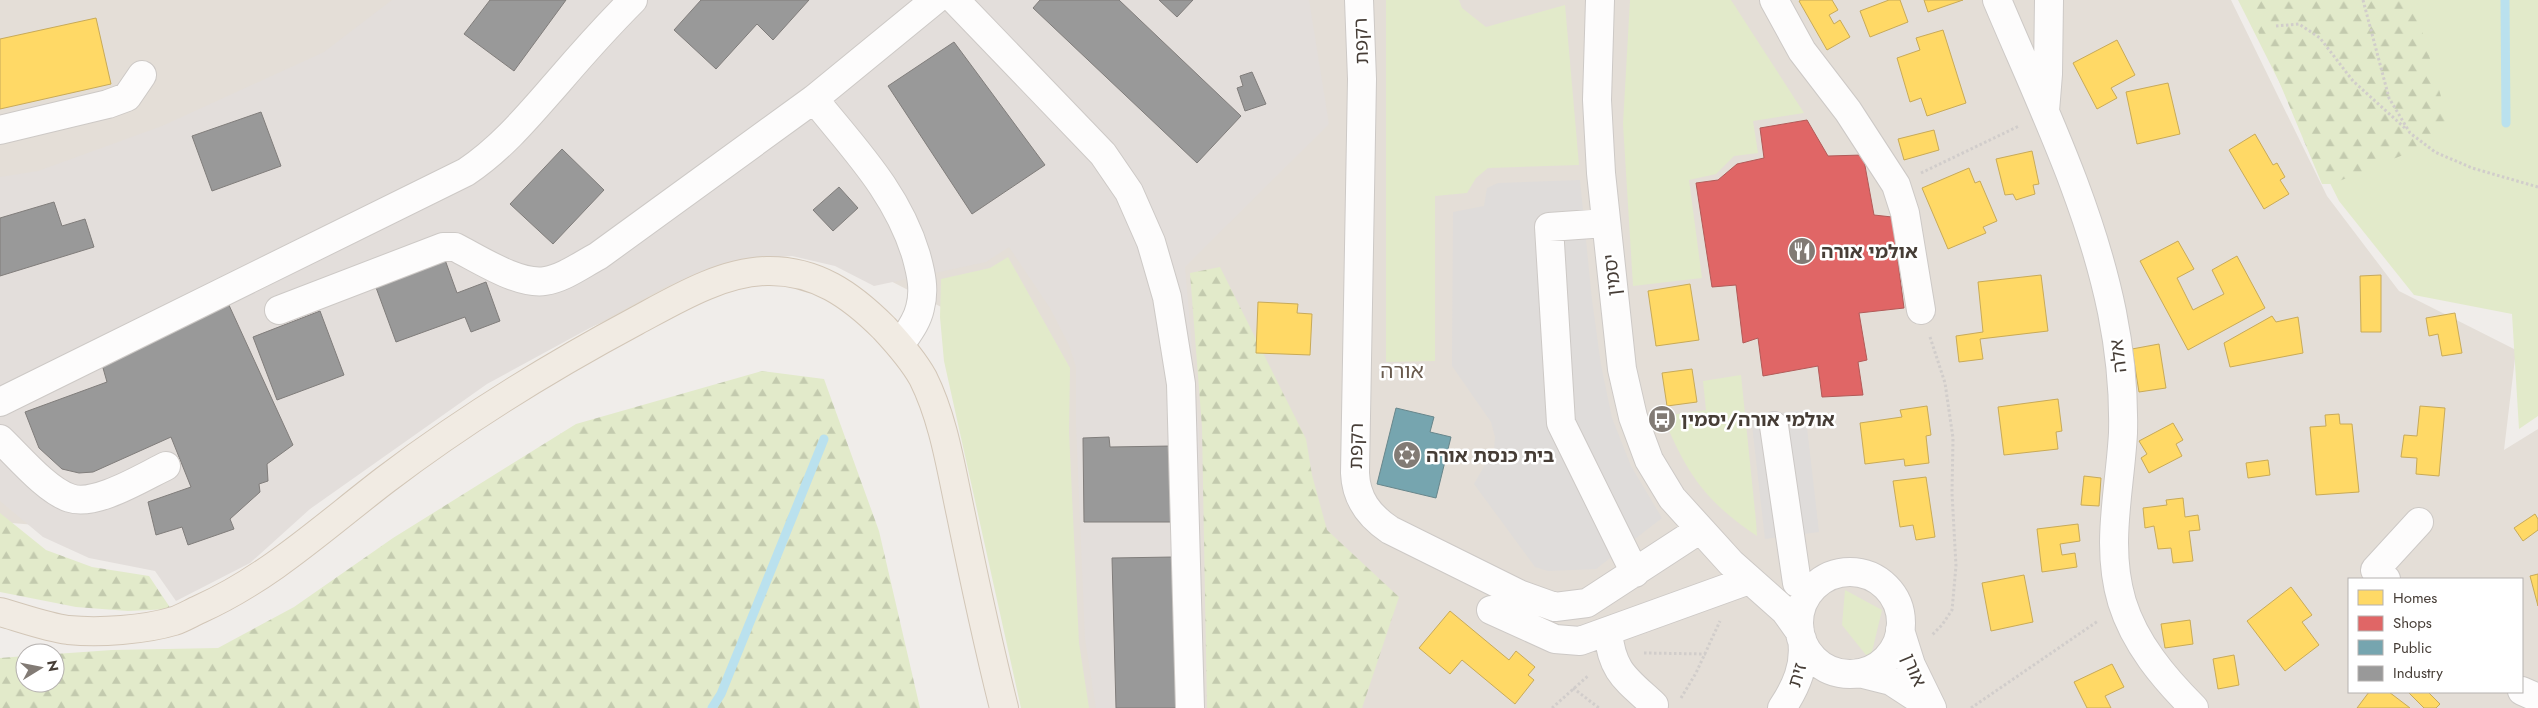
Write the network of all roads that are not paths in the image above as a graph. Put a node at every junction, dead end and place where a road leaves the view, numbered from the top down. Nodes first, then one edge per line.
1 (633, 0) edge
2 (935, 0) edge
3 (955, 0) edge
4 (1359, 0) edge
5 (1600, 0) edge
6 (1774, 0) edge
7 (1997, 0) edge
8 (2049, 0) edge
9 (142, 75) dead end
10 (814, 99) junction
11 (2045, 114) junction
12 (0, 130) edge
13 (1606, 223) junction
14 (279, 310) dead end
15 (1920, 310) road end
16 (900, 344) junction
17 (0, 402) edge
18 (1774, 426) dead end
19 (0, 439) edge
20 (166, 466) dead end
21 (2418, 522) dead end
22 (1699, 530) junction
23 (1635, 573) junction
24 (2385, 578) edge
25 (1749, 580) junction
26 (1808, 582) junction
27 (1491, 610) dead end
28 (0, 612) edge
29 (1900, 630) junction
30 (1801, 635) junction
31 (1611, 650) junction
32 (1855, 673) junction
33 (2523, 691) edge
34 (2538, 698) edge
35 (1665, 704) road end
36 (1004, 708) edge
37 (1190, 708) edge
38 (1782, 708) edge
39 (1788, 708) edge
40 (1932, 708) edge
41 (2194, 708) edge

1 - 17 street
2 - 10 street
3 - 37 street
4 - 23 street, רקפת
5 - 13 street, יסמין
6 - 15 street
7 - 11 street, אלה
8 - 11 street
9 - 12 street
10 - 14 street
10 - 16 street
11 - 41 street, אלה
13 - 22 street, יסמין
13 - 23 street
16 - 28 main road
16 - 36 main road
18 - 26 street
19 - 20 street
21 - 24 street
22 - 23 street, רקפת
22 - 25 street, יסמין
22 - 26 street, יסמין
25 - 30 street, יסמין
25 - 31 street
26 - 29 street
26 - 30 street
27 - 31 street
29 - 32 street
29 - 40 street, אורן
30 - 32 street
30 - 38 street, זית
31 - 35 street
32 - 39 street, זית
32 - 40 street, אורן
33 - 34 street

